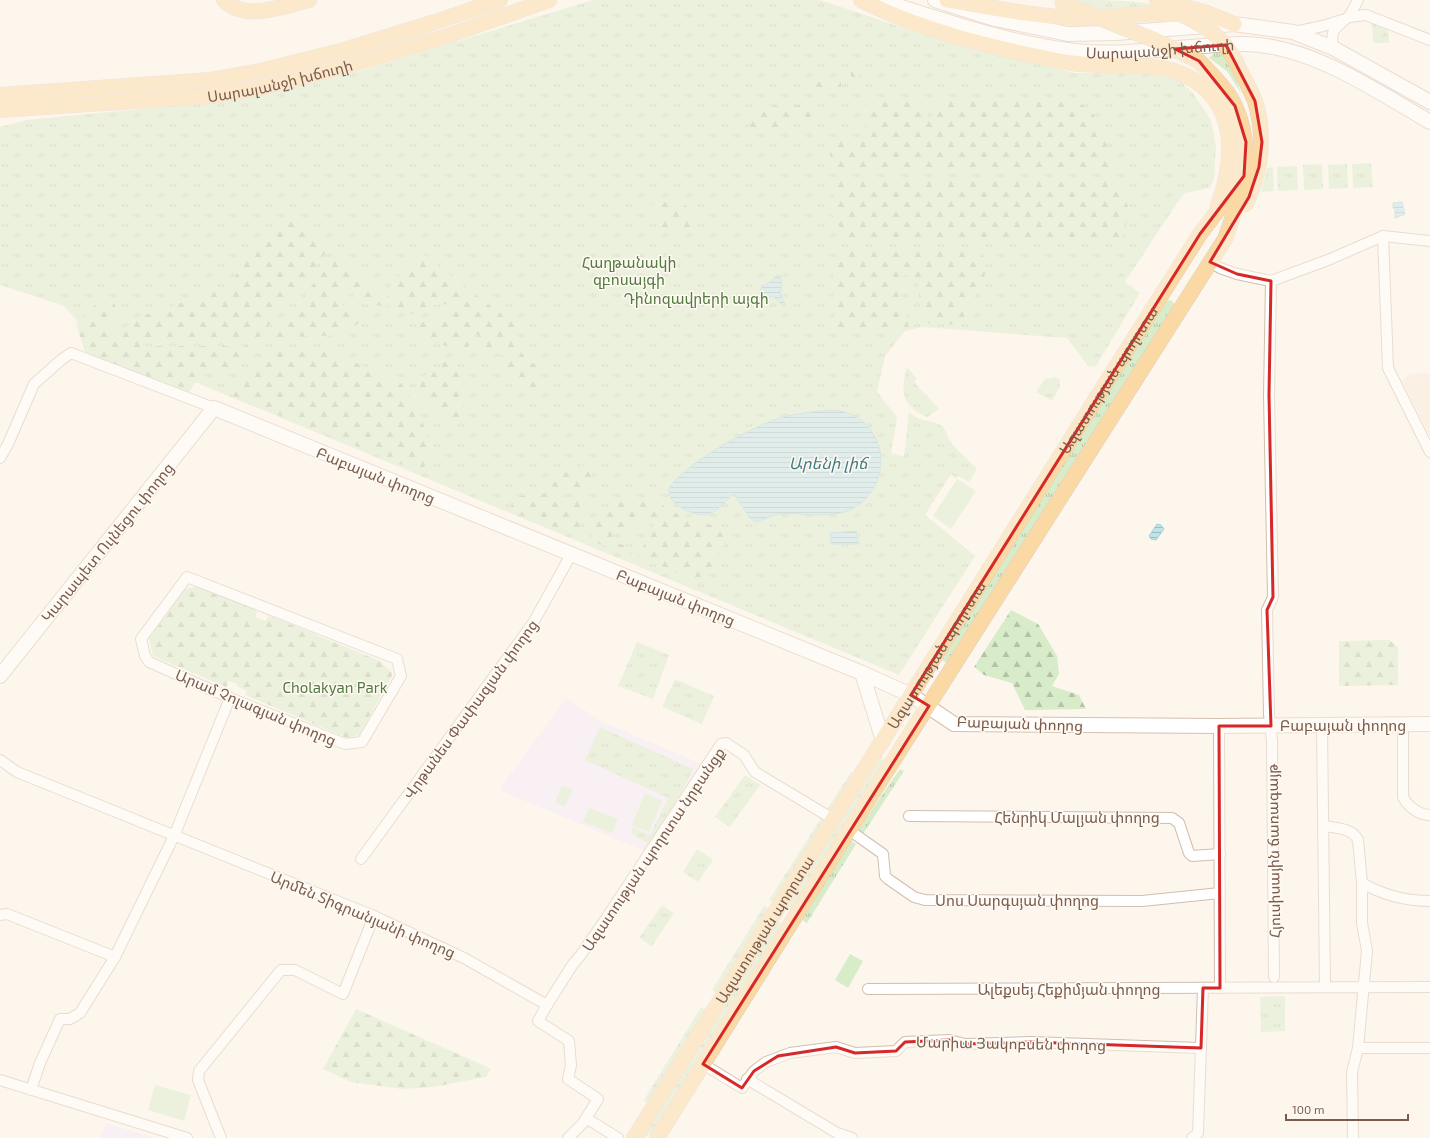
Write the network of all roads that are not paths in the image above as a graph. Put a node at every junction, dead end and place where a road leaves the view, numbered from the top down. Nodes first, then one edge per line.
1 (224, 0) edge
2 (309, 0) edge
3 (500, 0) edge
4 (549, 0) edge
5 (861, 0) edge
6 (879, 0) edge
7 (935, 0) edge
8 (947, 0) edge
9 (1157, 0) edge
10 (1358, 0) edge
11 (1059, 1) edge
12 (1346, 18) junction
13 (1234, 24) junction
14 (1293, 32) junction
15 (1430, 40) edge
16 (1333, 48) junction
17 (0, 95) edge
18 (1430, 102) edge
19 (0, 110) edge
20 (1430, 122) edge
21 (1244, 176) junction
22 (1213, 217) junction
23 (1200, 234) junction
24 (1382, 236) junction
25 (1225, 239) junction
26 (1430, 241) edge
27 (1210, 262) junction
28 (1271, 281) junction
29 (1195, 286) junction
30 (214, 408) junction
31 (1430, 452) edge
32 (0, 458) edge
33 (572, 553) junction
34 (862, 673) junction
35 (0, 676) edge
36 (911, 695) junction
37 (230, 698) junction
38 (928, 706) junction
39 (1430, 724) edge
40 (1322, 725) junction
41 (1403, 725) junction
42 (1220, 726) junction
43 (1271, 726) junction
44 (883, 741) junction
45 (0, 760) edge
46 (1430, 815) edge
47 (909, 816) dead end
48 (832, 819) junction
49 (1324, 826) junction
50 (849, 830) junction
51 (174, 836) junction
52 (1220, 854) junction
53 (362, 860) dead end
54 (1362, 883) junction
55 (1220, 893) junction
56 (1430, 901) edge
57 (0, 915) edge
58 (374, 916) junction
59 (115, 957) junction
60 (1274, 977) dead end
61 (1365, 986) junction
62 (1325, 987) junction
63 (1430, 987) edge
64 (1203, 988) junction
65 (1220, 988) junction
66 (868, 989) dead end
67 (547, 1006) junction
68 (1200, 1048) junction
69 (1358, 1048) junction
70 (1430, 1048) edge
71 (703, 1064) junction
72 (747, 1079) junction
73 (0, 1080) edge
74 (31, 1090) junction
75 (586, 1118) junction
76 (187, 1138) edge
77 (221, 1138) edge
78 (568, 1138) edge
79 (618, 1138) edge
80 (634, 1138) edge
81 (657, 1138) edge
82 (852, 1138) edge
83 (1192, 1138) edge
84 (1353, 1138) edge

1 - 2 main road
3 - 17 main road, Սարալանջի խճուղի
4 - 19 main road, Սարալանջի խճուղի
5 - 22 main road
6 - 20 street, Սարալանջի խճուղի
7 - 13 street, Սարալանջի խճուղի
8 - 25 main road, bridge
9 - 13 main road
10 - 12 street
11 - 21 main road, Ազատության պողոտա, bridge
12 - 14 street
12 - 15 street
12 - 16 street
13 - 14 street, Սարալանջի խճուղի
14 - 16 street, Սարալանջի խճուղի
16 - 18 street, Սարալանջի խճուղի
21 - 22 main road, Ազատության պողոտա
21 - 25 main road, Ազատության պողոտա
22 - 23 main road, Ազատության պողոտա
23 - 29 main road
23 - 36 main road, Ազատության պողոտա
24 - 26 street
24 - 28 street
24 - 31 street
25 - 27 main road, Ազատության պողոտա
27 - 28 street
27 - 29 main road, Ազատության պողոտա
28 - 43 street, Հյուսիսային ճառագայթ
29 - 38 main road, Ազատության պողոտա
30 - 32 street, Բաբայան փողոց
30 - 33 street, Բաբայան փողոց
30 - 35 street, Կարապետ Ուլնեցու փողոց
33 - 34 street, Բաբայան փողոց
33 - 53 street, Վրթանես Փափազյան փողոց
34 - 36 street, Բաբայան փողոց
34 - 44 street
36 - 38 street, Բաբայան փողոց
36 - 44 main road, Ազատության պողոտա
37 - 37 street, Արամ Չոլագյան փողոց
37 - 51 street
38 - 42 street, Բաբայան փողոց
38 - 50 main road, Ազատության պողոտա
39 - 41 street, Բաբայան փողոց
40 - 41 street, Բաբայան փողոց
40 - 43 street, Բաբայան փողոց
40 - 49 street
41 - 46 street
42 - 43 street, Բաբայան փողոց
42 - 52 street
43 - 60 street, Հյուսիսային ճառագայթ
44 - 48 main road, Ազատության պողոտա
45 - 51 street, Արմեն Տիգրանյանի փողոց
47 - 52 street, Հենրիկ Մալյան փողոց
48 - 67 street, Ազատության պողոտա նրբանցք
48 - 80 main road, Ազատության պողոտա
49 - 54 street
49 - 62 street
50 - 55 street, Սոս Սարգսյան փողոց
50 - 71 main road, Ազատության պողոտա
51 - 58 street, Արմեն Տիգրանյանի փողոց
51 - 59 street
52 - 55 street
54 - 56 street
54 - 61 street
55 - 65 street
57 - 59 street
58 - 67 street, Արմեն Տիգրանյանի փողոց
58 - 77 street
59 - 74 street
61 - 62 street, Ալեքսեյ Հեքիմյան փողոց
61 - 63 street, Ալեքսեյ Հեքիմյան փողոց
61 - 69 street
62 - 65 street, Ալեքսեյ Հեքիմյան փողոց
64 - 65 street, Ալեքսեյ Հեքիմյան փողոց
64 - 66 street, Ալեքսեյ Հեքիմյան փողոց
64 - 68 street
67 - 75 street
68 - 72 street, Մարիա Յակոբսեն փողոց
68 - 83 street
69 - 70 street
69 - 84 street
71 - 72 street, Մարիա Յակոբսեն փողոց
71 - 81 main road, Ազատության պողոտա
72 - 82 street
73 - 74 street
74 - 76 street
75 - 78 street
75 - 79 street

